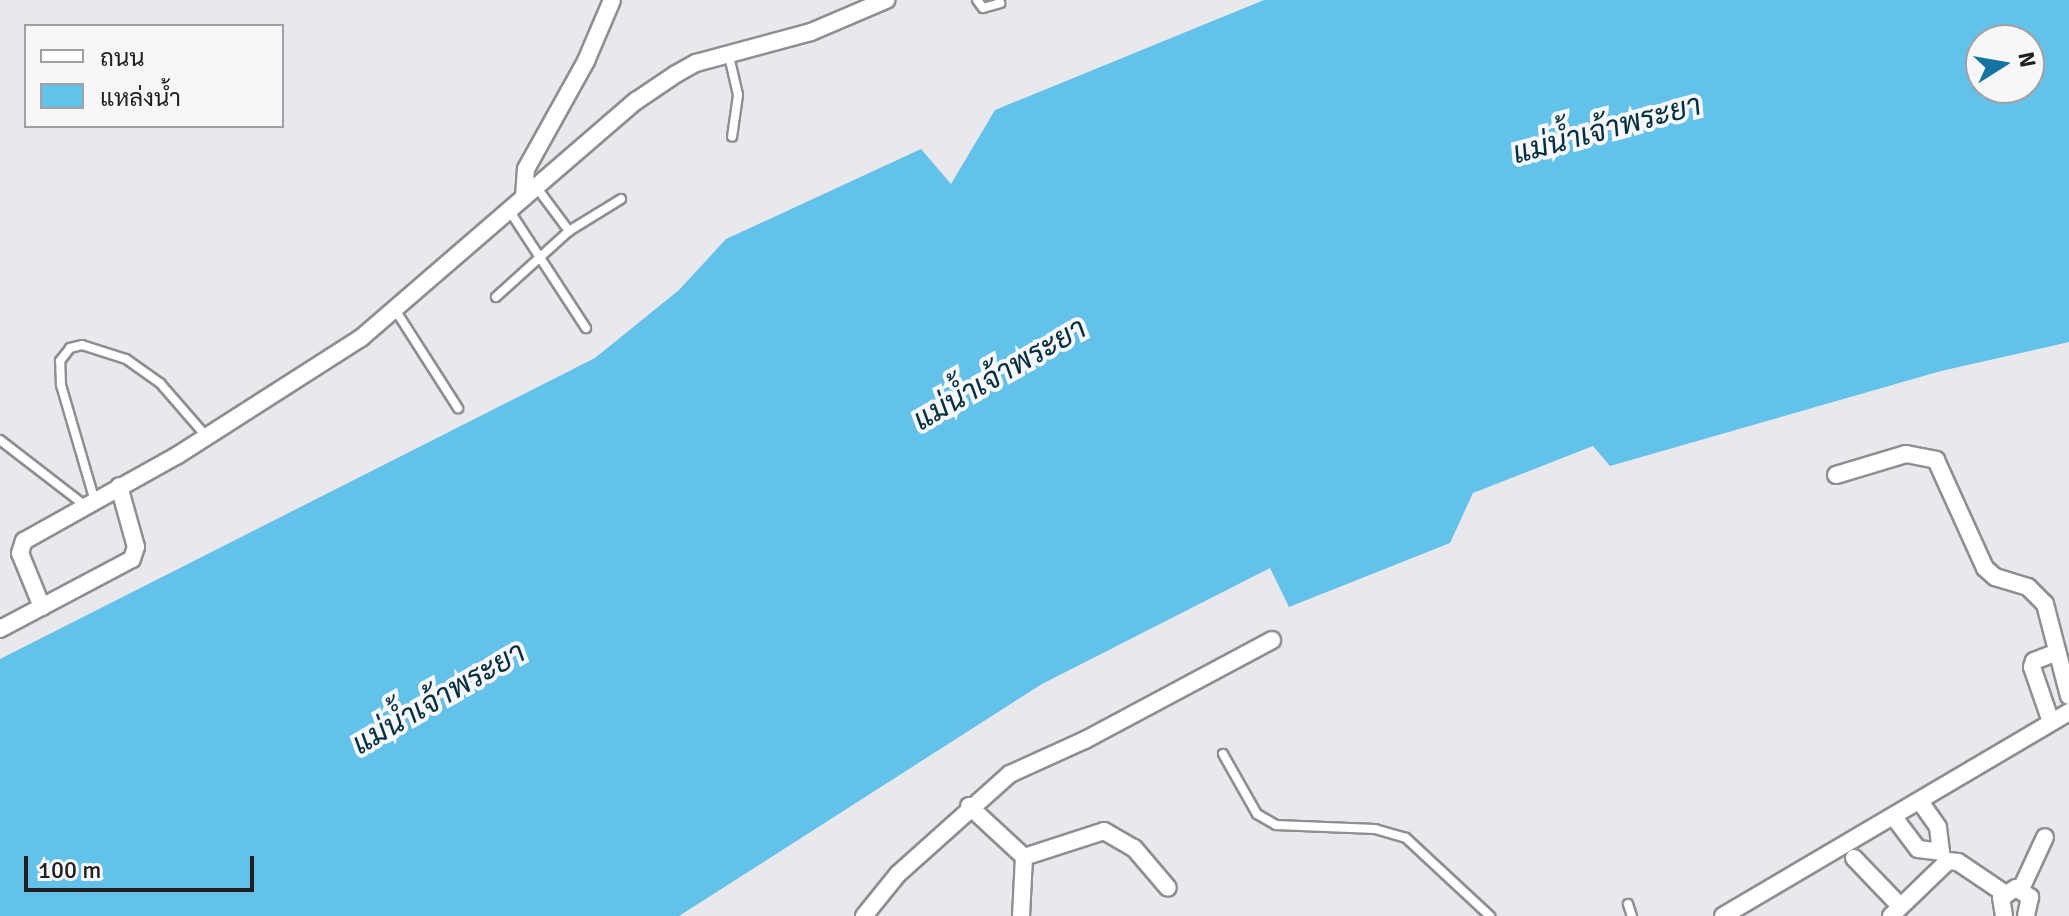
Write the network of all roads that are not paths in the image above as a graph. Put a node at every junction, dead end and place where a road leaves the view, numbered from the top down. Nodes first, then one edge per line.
1 (612, 0) edge
2 (886, 0) edge
3 (977, 0) edge
4 (1000, 3) dead end
5 (729, 56) junction
6 (732, 137) dead end
7 (531, 192) junction
8 (621, 199) dead end
9 (508, 210) junction
10 (569, 231) junction
11 (539, 256) junction
12 (496, 297) dead end
13 (394, 307) junction
14 (586, 328) dead end
15 (458, 408) dead end
16 (207, 437) junction
17 (0, 440) edge
18 (1836, 475) dead end
19 (119, 486) junction
20 (89, 501) junction
21 (42, 607) junction
22 (0, 629) edge
23 (1272, 640) dead end
24 (2057, 652) junction
25 (2069, 696) edge
26 (2069, 712) edge
27 (2051, 722) junction
28 (1223, 754) dead end
29 (1920, 801) junction
30 (969, 806) junction
31 (1893, 816) junction
32 (2045, 837) dead end
33 (1944, 856) junction
34 (1024, 857) junction
35 (1854, 858) dead end
36 (1168, 888) dead end
37 (2021, 889) junction
38 (2004, 893) junction
39 (1628, 904) dead end
40 (1895, 911) edge
41 (864, 916) edge
42 (1021, 916) edge
43 (1490, 916) edge
44 (1632, 916) edge
45 (1723, 916) edge
46 (2004, 916) edge
47 (2027, 916) edge

1 - 7 street
2 - 5 street
3 - 4 lane
5 - 6 lane
5 - 7 street
7 - 9 street
7 - 10 lane
8 - 10 lane
9 - 11 lane
9 - 13 street
10 - 11 lane
11 - 12 lane
11 - 14 lane
13 - 15 lane
13 - 16 street
16 - 19 street
16 - 20 lane
17 - 20 lane
18 - 24 street
19 - 20 street
19 - 21 street
20 - 21 street
21 - 22 street
23 - 30 street
24 - 25 street
24 - 27 street
26 - 27 street
27 - 29 street
28 - 43 lane
29 - 31 street
29 - 33 street
30 - 34 street
30 - 41 street
31 - 33 street
31 - 45 street
32 - 37 street
33 - 38 street
33 - 40 street
34 - 36 street
34 - 42 street
35 - 40 street
37 - 38 street
37 - 47 street
38 - 46 street
39 - 44 lane

